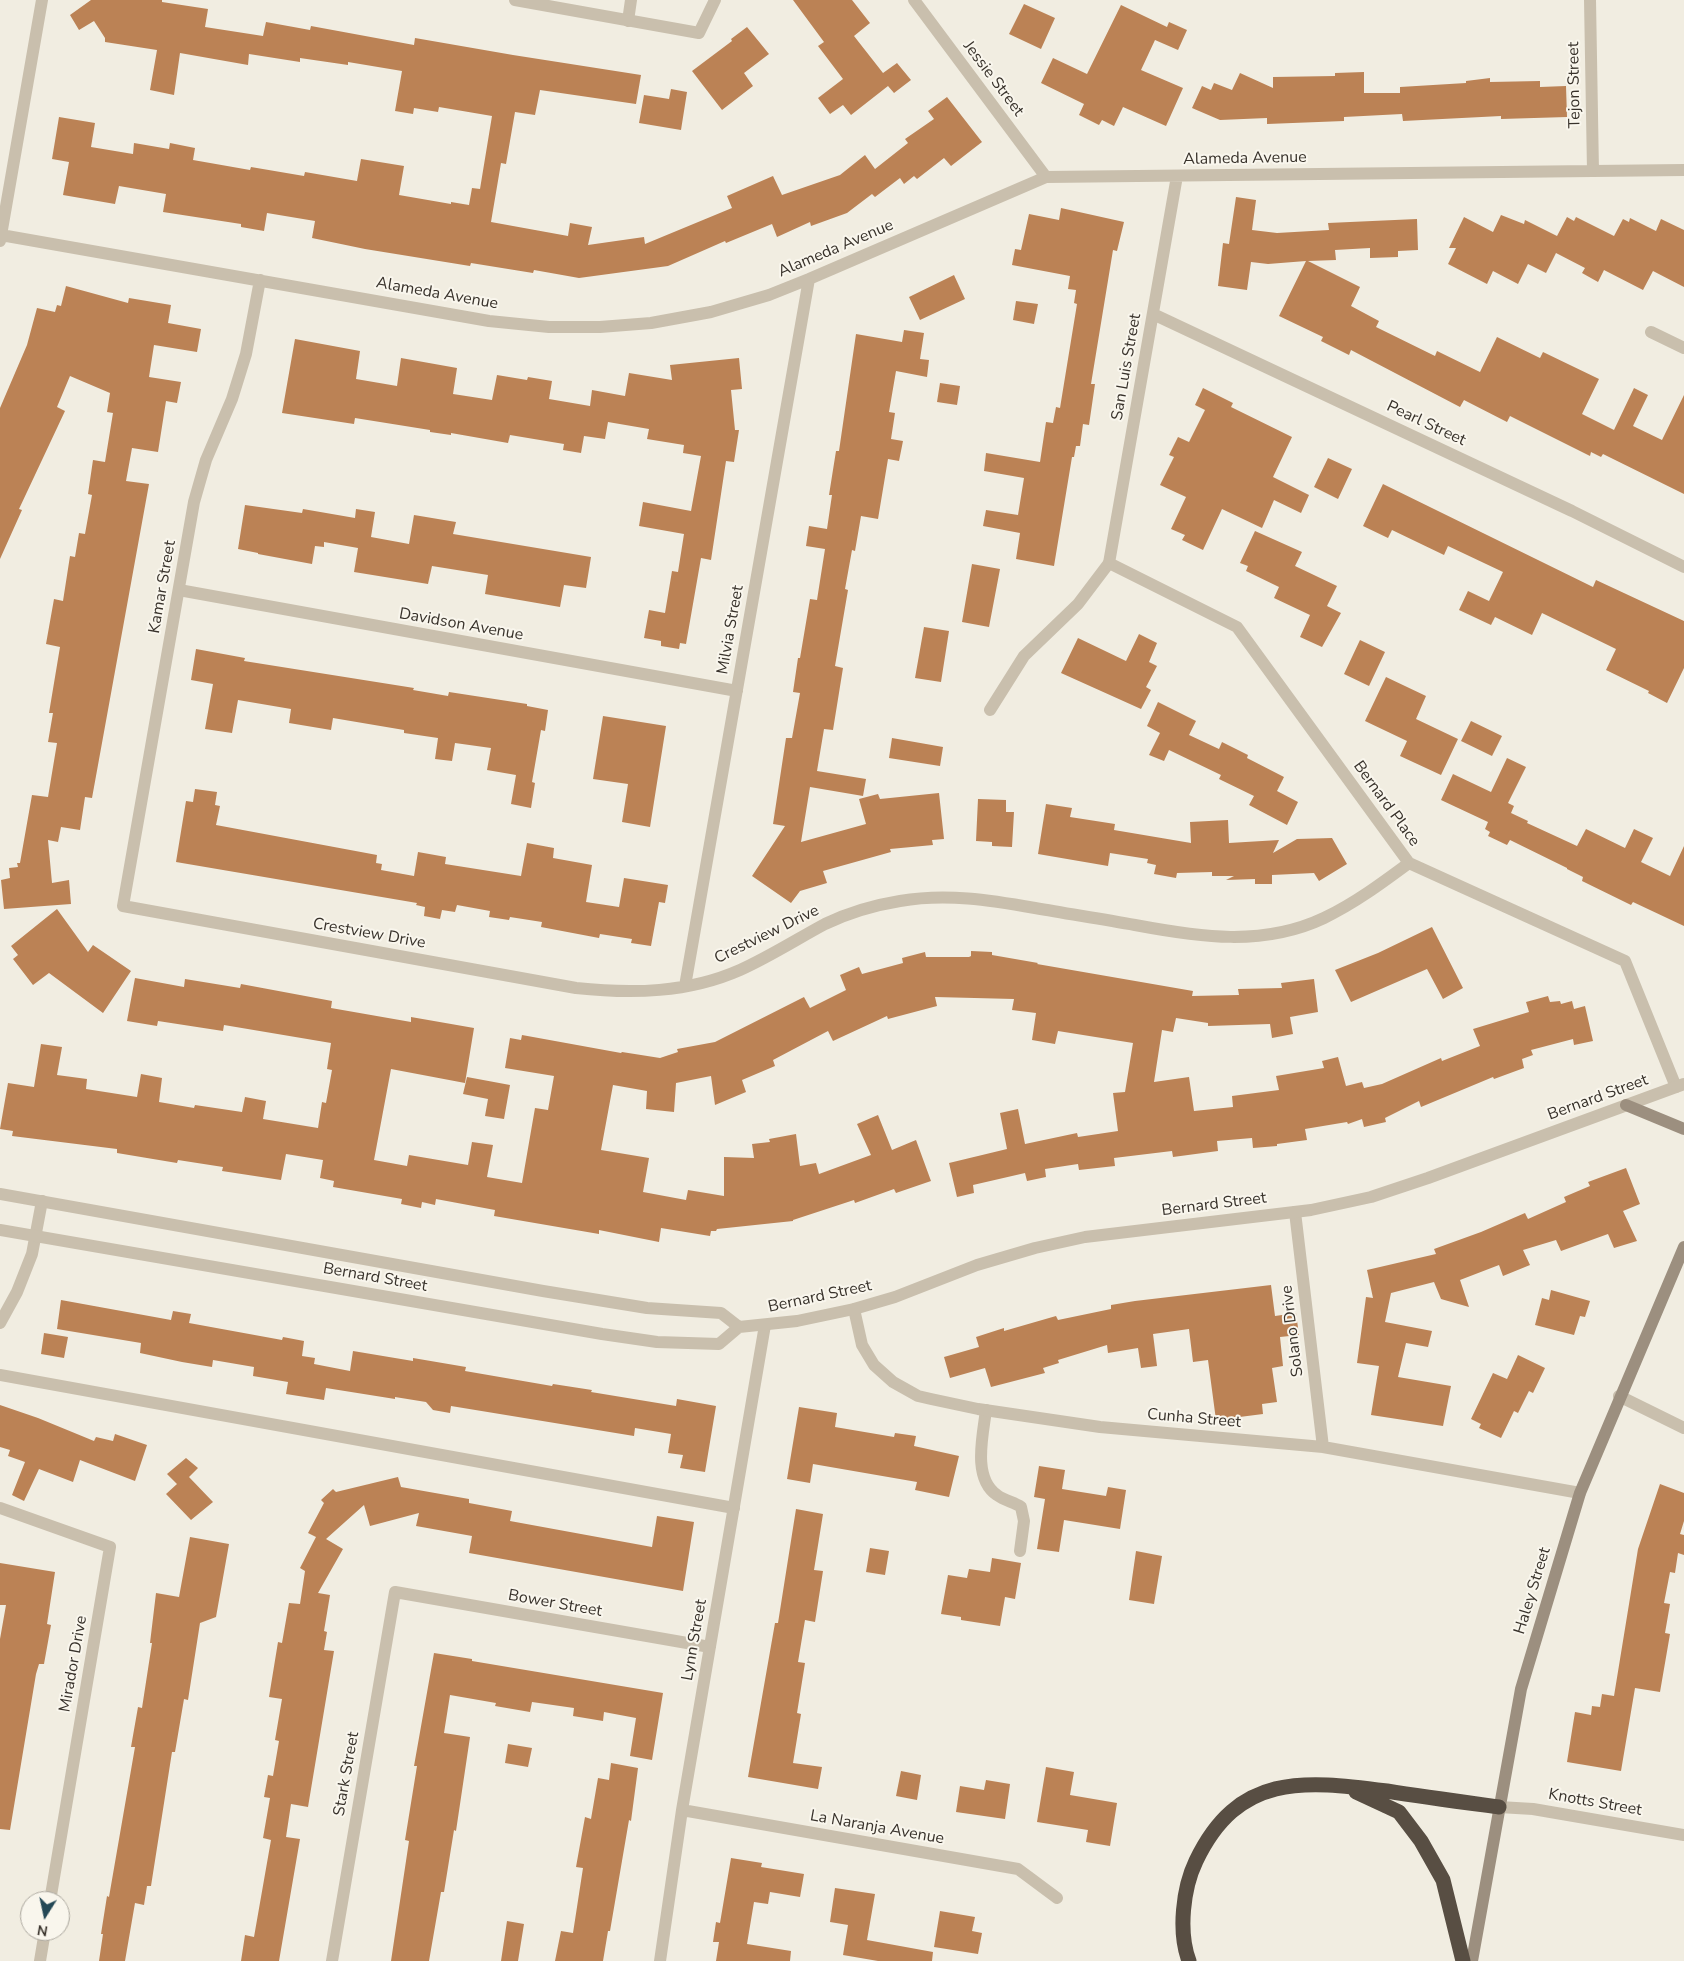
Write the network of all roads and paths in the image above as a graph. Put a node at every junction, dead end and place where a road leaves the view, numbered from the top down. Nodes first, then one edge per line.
1 (42, 0) edge
2 (515, 0) edge
3 (632, 0) edge
4 (715, 0) edge
5 (914, 0) edge
6 (1590, 0) edge
7 (628, 20) junction
8 (1593, 170) junction
9 (1684, 170) edge
10 (1177, 176) junction
11 (1046, 177) junction
12 (1, 239) edge
13 (809, 279) junction
14 (260, 280) junction
15 (1153, 314) junction
16 (1651, 332) dead end
17 (1684, 348) edge
18 (1109, 563) junction
19 (1684, 566) edge
20 (179, 590) junction
21 (737, 691) junction
22 (990, 710) dead end
23 (1409, 863) junction
24 (124, 906) joint
25 (686, 986) junction
26 (1680, 1086) edge
27 (1626, 1105) junction
28 (1684, 1129) edge
29 (0, 1194) edge
30 (42, 1202) junction
31 (1294, 1212) junction
32 (0, 1230) edge
33 (36, 1236) junction
34 (1684, 1247) edge
35 (854, 1309) junction
36 (0, 1323) edge
37 (764, 1325) junction
38 (739, 1327) junction
39 (0, 1375) edge
40 (1619, 1396) junction
41 (986, 1410) junction
42 (1684, 1428) edge
43 (1323, 1447) junction
44 (1580, 1493) junction
45 (0, 1508) edge
46 (734, 1508) junction
47 (1020, 1551) dead end
48 (394, 1592) joint
49 (710, 1647) junction
50 (1336, 1784) junction
51 (1499, 1807) junction
52 (682, 1810) junction
53 (1684, 1835) edge
54 (52, 1891) edge
55 (1057, 1898) dead end
56 (43, 1941) edge
57 (40, 1961) edge
58 (332, 1961) edge
59 (660, 1961) edge
60 (1189, 1961) edge
61 (1462, 1961) edge
62 (1472, 1961) edge

1 - 12 street
2 - 7 street
3 - 7 street
4 - 7 street
5 - 11 street, Jessie Street
6 - 8 street, Tejon Street
8 - 9 street, Alameda Avenue
8 - 10 street, Alameda Avenue
10 - 11 street, Alameda Avenue
10 - 15 street, San Luis Street
11 - 13 street, Alameda Avenue
12 - 14 street, Alameda Avenue
13 - 14 street, Alameda Avenue
13 - 21 street, Milvia Street
14 - 20 street, Kamar Street
15 - 18 street, San Luis Street
15 - 19 street, Pearl Street
16 - 17 street
18 - 22 street
18 - 23 street, Bernard Place
20 - 21 street, Davidson Avenue
20 - 24 street, Kamar Street
21 - 25 street, Milvia Street
23 - 25 street, Crestview Drive
23 - 26 street, Bernard Place
24 - 25 street, Crestview Drive
26 - 27 street, Bernard Street
27 - 28 main road
27 - 31 street, Bernard Street
29 - 30 street, Bernard Street
30 - 33 street
30 - 38 street, Bernard Street
31 - 35 street, Bernard Street
31 - 43 street, Solano Drive
32 - 33 street, Bernard Street
33 - 36 street
33 - 38 street, Bernard Street
34 - 40 main road, Haley Street
35 - 37 street, Bernard Street
35 - 41 street, Cunha Street
37 - 38 street, Bernard Street
37 - 46 street, Lynn Street
39 - 46 street
40 - 42 street
40 - 44 main road, Haley Street
41 - 43 street, Cunha Street
41 - 47 street
43 - 44 street, Cunha Street
44 - 51 main road, Haley Street
45 - 54 street, Mirador Drive
46 - 49 street, Lynn Street
48 - 49 street, Bower Street
48 - 58 street, Stark Street
49 - 52 street, Lynn Street
50 - 51 highway
50 - 60 highway
50 - 61 highway
51 - 53 street, Knotts Street
51 - 62 main road, Haley Street
52 - 55 street, La Naranja Avenue
52 - 59 street, Lynn Street
56 - 57 street

